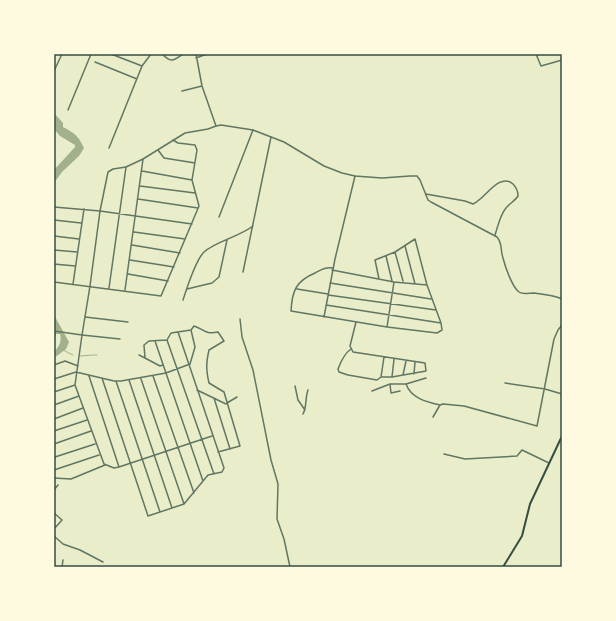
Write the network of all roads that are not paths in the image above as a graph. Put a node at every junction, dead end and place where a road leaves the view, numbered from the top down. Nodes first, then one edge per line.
1 (62, 54) edge
2 (91, 54) edge
3 (111, 54) edge
4 (149, 54) edge
5 (162, 54) edge
6 (183, 54) edge
7 (196, 54) edge
8 (207, 54) edge
9 (536, 54) edge
10 (196, 58) junction
11 (562, 60) edge
12 (95, 62) dead end
13 (142, 66) junction
14 (54, 71) edge
15 (137, 79) junction
16 (202, 86) junction
17 (182, 91) dead end
18 (68, 110) dead end
19 (216, 126) junction
20 (253, 130) junction
21 (271, 137) junction
22 (173, 140) junction
23 (109, 148) dead end
24 (158, 150) junction
25 (144, 159) junction
26 (195, 163) junction
27 (126, 167) junction
28 (142, 171) junction
29 (355, 176) junction
30 (192, 180) junction
31 (140, 186) junction
32 (196, 193) junction
33 (426, 194) junction
34 (138, 200) junction
35 (54, 207) edge
36 (198, 208) junction
37 (84, 209) junction
38 (100, 211) junction
39 (118, 213) junction
40 (136, 216) junction
41 (219, 217) dead end
42 (54, 220) edge
43 (81, 223) junction
44 (192, 224) junction
45 (254, 226) junction
46 (133, 232) junction
47 (54, 236) edge
48 (495, 236) junction
49 (79, 239) junction
50 (185, 239) junction
51 (227, 240) junction
52 (132, 245) junction
53 (405, 246) junction
54 (54, 250) edge
55 (77, 252) junction
56 (395, 252) junction
57 (180, 253) junction
58 (386, 256) junction
59 (130, 260) junction
60 (54, 264) edge
61 (75, 266) junction
62 (174, 267) junction
63 (333, 269) junction
64 (243, 272) dead end
65 (128, 274) junction
66 (379, 279) junction
67 (168, 281) junction
68 (393, 281) junction
69 (54, 282) edge
70 (403, 282) junction
71 (330, 283) junction
72 (73, 284) junction
73 (415, 284) junction
74 (427, 285) junction
75 (90, 286) junction
76 (109, 288) junction
77 (296, 288) junction
78 (187, 289) junction
79 (125, 290) junction
80 (392, 293) junction
81 (328, 295) junction
82 (432, 299) junction
83 (562, 299) edge
84 (183, 300) dead end
85 (391, 304) junction
86 (326, 305) junction
87 (436, 310) junction
88 (389, 315) junction
89 (85, 317) junction
90 (324, 317) junction
91 (240, 320) dead end
92 (128, 322) dead end
93 (356, 322) junction
94 (441, 323) junction
95 (562, 325) edge
96 (387, 328) junction
97 (191, 330) junction
98 (54, 331) edge
99 (178, 332) junction
100 (82, 335) junction
101 (120, 339) dead end
102 (167, 340) junction
103 (155, 341) junction
104 (352, 349) junction
105 (139, 355) dead end
106 (145, 358) junction
107 (384, 358) junction
108 (394, 359) junction
109 (406, 361) junction
110 (415, 362) junction
111 (188, 364) junction
112 (54, 365) edge
113 (163, 365) junction
114 (78, 366) junction
115 (177, 368) junction
116 (76, 372) junction
117 (166, 373) junction
118 (414, 374) junction
119 (88, 375) junction
120 (153, 376) junction
121 (403, 376) junction
122 (381, 377) junction
123 (392, 377) junction
124 (54, 378) edge
125 (102, 378) junction
126 (141, 378) junction
127 (426, 378) dead end
128 (129, 380) junction
129 (116, 381) junction
130 (505, 383) dead end
131 (390, 384) junction
132 (406, 384) junction
133 (75, 385) junction
134 (295, 386) dead end
135 (545, 389) junction
136 (197, 390) junction
137 (308, 390) dead end
138 (372, 391) dead end
139 (54, 392) edge
140 (400, 392) dead end
141 (562, 394) edge
142 (80, 396) junction
143 (237, 397) dead end
144 (214, 398) junction
145 (226, 404) junction
146 (54, 405) edge
147 (440, 405) junction
148 (84, 408) junction
149 (305, 410) junction
150 (303, 414) dead end
151 (433, 417) dead end
152 (54, 419) edge
153 (87, 420) junction
154 (54, 431) edge
155 (91, 431) junction
156 (212, 435) junction
157 (562, 436) edge
158 (202, 439) junction
159 (190, 443) junction
160 (54, 444) edge
161 (95, 444) junction
162 (178, 447) junction
163 (230, 449) junction
164 (166, 451) junction
165 (218, 452) junction
166 (444, 454) dead end
167 (99, 455) junction
168 (55, 456) edge
169 (154, 456) junction
170 (142, 460) junction
171 (54, 461) edge
172 (131, 464) junction
173 (549, 464) junction
174 (105, 465) junction
175 (119, 467) junction
176 (54, 470) edge
177 (214, 474) junction
178 (54, 478) edge
179 (203, 481) junction
180 (58, 485) dead end
181 (54, 490) edge
182 (194, 493) junction
183 (184, 504) junction
184 (172, 508) junction
185 (160, 512) junction
186 (54, 513) edge
187 (54, 529) edge
188 (54, 536) edge
189 (63, 560) dead end
190 (103, 562) dead end
191 (62, 567) edge
192 (290, 567) edge
193 (503, 567) edge

1 - 14 street
2 - 18 street
3 - 13 street
4 - 13 street
5 - 6 street
7 - 10 street
8 - 10 street
9 - 11 street
10 - 16 street
12 - 15 street
13 - 15 street
15 - 23 street
16 - 17 street
16 - 19 street
19 - 20 street
19 - 22 street
20 - 21 street
20 - 41 street
21 - 29 street
21 - 45 street
22 - 24 street
22 - 26 street
24 - 25 street
24 - 26 street
25 - 27 street
25 - 28 street
26 - 30 street
27 - 38 street
27 - 39 street
28 - 30 street
28 - 31 street
29 - 33 street
29 - 63 street
30 - 32 street
31 - 32 street
31 - 34 street
32 - 36 street
33 - 48 street
33 - 48 street
34 - 36 street
34 - 40 street
35 - 37 street
36 - 44 street
37 - 38 street
37 - 43 street
38 - 39 street
38 - 75 street
39 - 40 street
39 - 76 street
40 - 44 street
40 - 46 street
42 - 43 street
43 - 49 street
44 - 50 street
45 - 51 street
45 - 64 street
46 - 50 street
46 - 52 street
47 - 49 street
48 - 83 street
49 - 55 street
50 - 57 street
51 - 78 street
51 - 78 street
52 - 57 street
52 - 59 street
53 - 56 street
53 - 73 street
53 - 74 street
54 - 55 street
55 - 61 street
56 - 58 street
56 - 70 street
57 - 62 street
58 - 66 street
58 - 68 street
59 - 62 street
59 - 65 street
60 - 61 street
61 - 72 street
62 - 67 street
63 - 66 street
63 - 71 street
63 - 77 street
65 - 67 street
65 - 79 street
66 - 68 street
67 - 79 street
68 - 70 street
68 - 80 street
69 - 72 street
70 - 73 street
71 - 80 street
71 - 81 street
72 - 75 street
73 - 74 street
74 - 82 street
75 - 76 street
75 - 89 street
76 - 79 street
77 - 81 street
77 - 90 street
78 - 84 street
80 - 82 street
80 - 85 street
81 - 85 street
81 - 86 street
82 - 87 street
85 - 87 street
85 - 88 street
86 - 88 street
86 - 90 street
87 - 94 street
88 - 94 street
88 - 96 street
89 - 92 street
89 - 100 street
90 - 93 street
91 - 192 street
93 - 96 street
93 - 104 street
94 - 96 street
95 - 135 street
97 - 99 street
97 - 111 street
97 - 145 street
98 - 100 street
99 - 102 street
99 - 111 street
100 - 101 street
100 - 114 street
102 - 103 street
102 - 115 street
103 - 106 street
103 - 113 street
104 - 107 street
104 - 122 street
105 - 106 street
106 - 113 street
107 - 108 street
107 - 122 street
108 - 109 street
108 - 123 street
109 - 110 street
109 - 121 street
110 - 118 street
110 - 118 street
111 - 115 street
111 - 136 street
112 - 114 street
113 - 117 street
114 - 116 street
115 - 117 street
115 - 158 street
116 - 119 street
116 - 124 street
116 - 133 street
117 - 120 street
117 - 159 street
118 - 121 street
119 - 125 street
119 - 175 street
120 - 126 street
120 - 162 street
121 - 123 street
122 - 123 street
125 - 129 street
125 - 172 street
126 - 128 street
126 - 164 street
127 - 132 street
128 - 129 street
128 - 169 street
129 - 170 street
130 - 135 street
131 - 132 street
131 - 138 street
131 - 140 street
132 - 147 street
133 - 139 street
133 - 142 street
134 - 149 street
135 - 141 street
135 - 147 street
136 - 144 street
136 - 156 street
137 - 149 street
142 - 146 street
142 - 148 street
143 - 145 street
144 - 145 street
144 - 163 street
145 - 163 street
147 - 151 street
148 - 152 street
148 - 153 street
149 - 150 street
153 - 154 street
153 - 155 street
155 - 160 street
155 - 161 street
156 - 158 street
156 - 165 street
157 - 173 main road
158 - 159 street
158 - 177 street
159 - 162 street
159 - 179 street
161 - 167 street
161 - 168 street
162 - 164 street
162 - 182 street
163 - 165 street
164 - 169 street
164 - 183 street
165 - 177 street
166 - 173 street
167 - 174 street
167 - 176 street
168 - 171 street
169 - 170 street
169 - 184 street
170 - 172 street
170 - 185 street
172 - 175 street
172 - 185 street
173 - 193 main road
174 - 175 street
174 - 178 street
177 - 179 street
179 - 182 street
180 - 181 street
182 - 183 street
183 - 184 street
184 - 185 street
186 - 187 street
188 - 190 street
189 - 191 street

